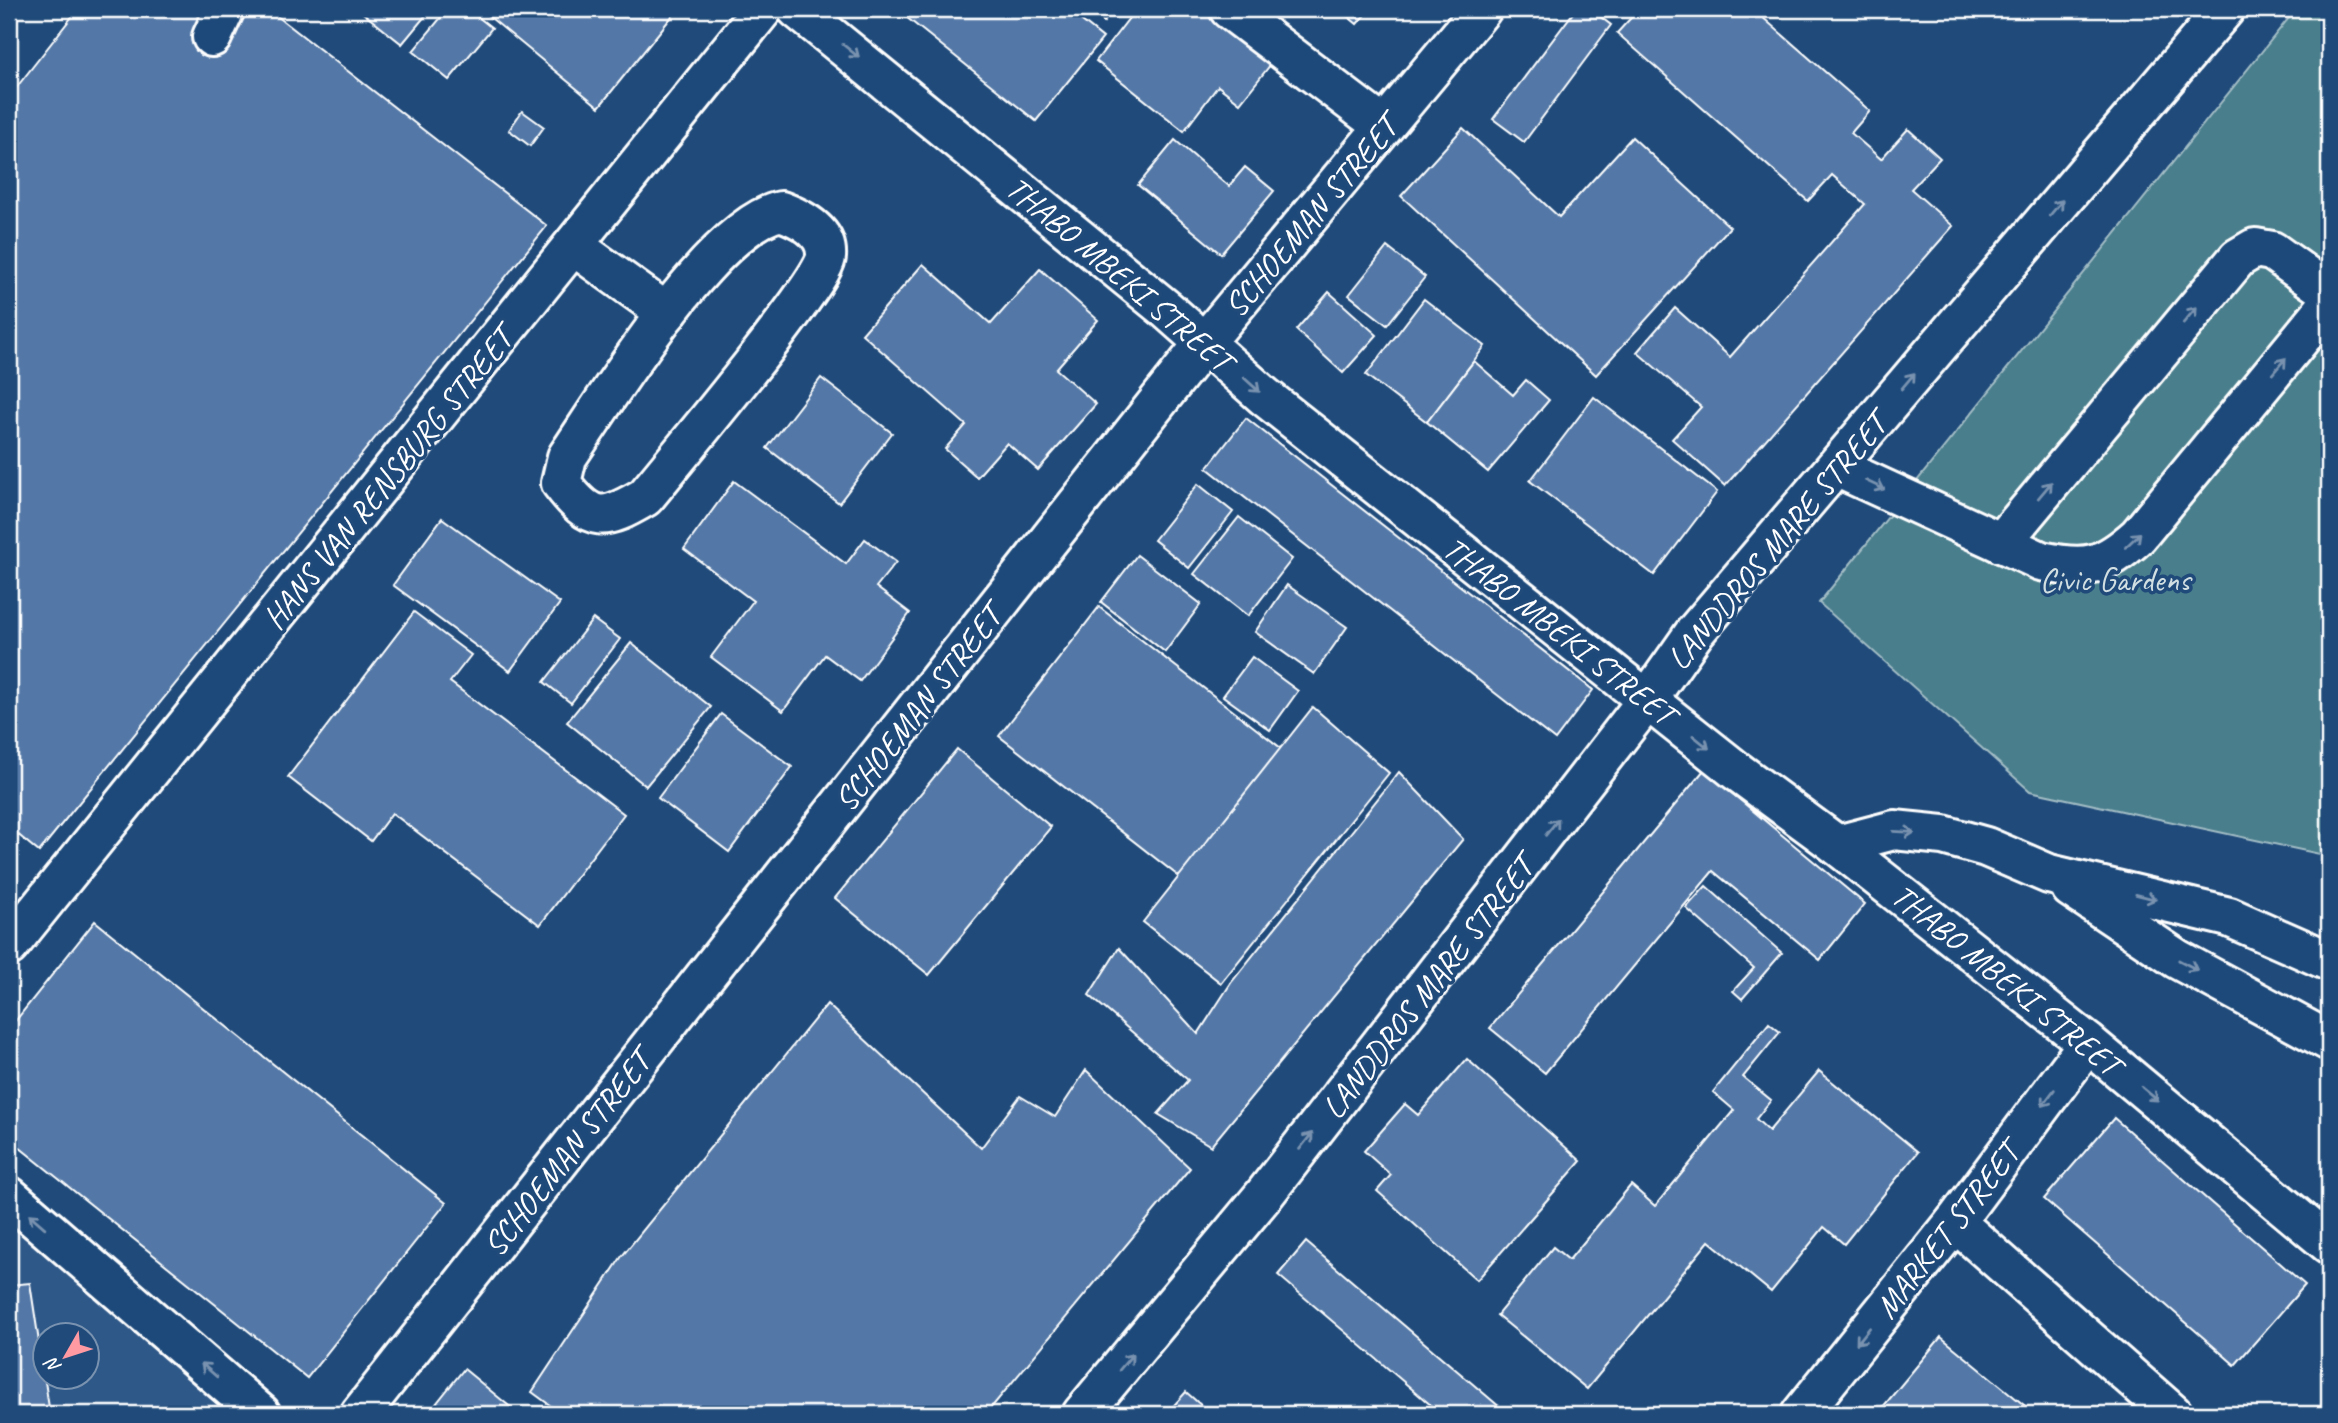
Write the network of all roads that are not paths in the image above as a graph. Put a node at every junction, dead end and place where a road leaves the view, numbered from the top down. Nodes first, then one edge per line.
1 (764, 9) edge
2 (797, 9) edge
3 (1229, 9) edge
4 (1482, 9) edge
5 (2225, 9) edge
6 (1383, 126) junction
7 (574, 246) junction
8 (2329, 292) edge
9 (2329, 304) edge
10 (667, 313) junction
11 (1205, 342) junction
12 (1836, 467) junction
13 (2001, 543) junction
14 (1648, 699) junction
15 (1838, 845) junction
16 (2049, 874) junction
17 (9, 946) edge
18 (2329, 961) edge
19 (2329, 1041) edge
20 (2088, 1043) junction
21 (9, 1196) edge
22 (1955, 1222) junction
23 (2329, 1244) edge
24 (261, 1414) edge
25 (360, 1414) edge
26 (1082, 1414) edge
27 (1801, 1414) edge
28 (2173, 1414) edge

1 - 7 street, HANS VAN RENSBURG STREET
2 -> 11 street, THABO MBEKI STREET
3 - 6 street
4 - 6 street, SCHOEMAN STREET
12 -> 5 street, LANDDROS MARE STREET
6 - 11 street, SCHOEMAN STREET
7 - 10 street
7 - 17 street, HANS VAN RENSBURG STREET
13 -> 8 street
13 -> 9 street
10 - 10 street
11 -> 14 street, THABO MBEKI STREET
11 - 25 street, SCHOEMAN STREET
12 -> 13 street
12 - 14 street, LANDDROS MARE STREET
14 -> 15 street, THABO MBEKI STREET
26 -> 14 street, LANDDROS MARE STREET
15 -> 16 street
15 - 20 street, THABO MBEKI STREET
16 -> 18 street
16 -> 19 street
20 -> 22 street, MARKET STREET
20 -> 23 street, THABO MBEKI STREET
24 -> 21 street
22 -> 27 street, MARKET STREET
22 - 28 street

